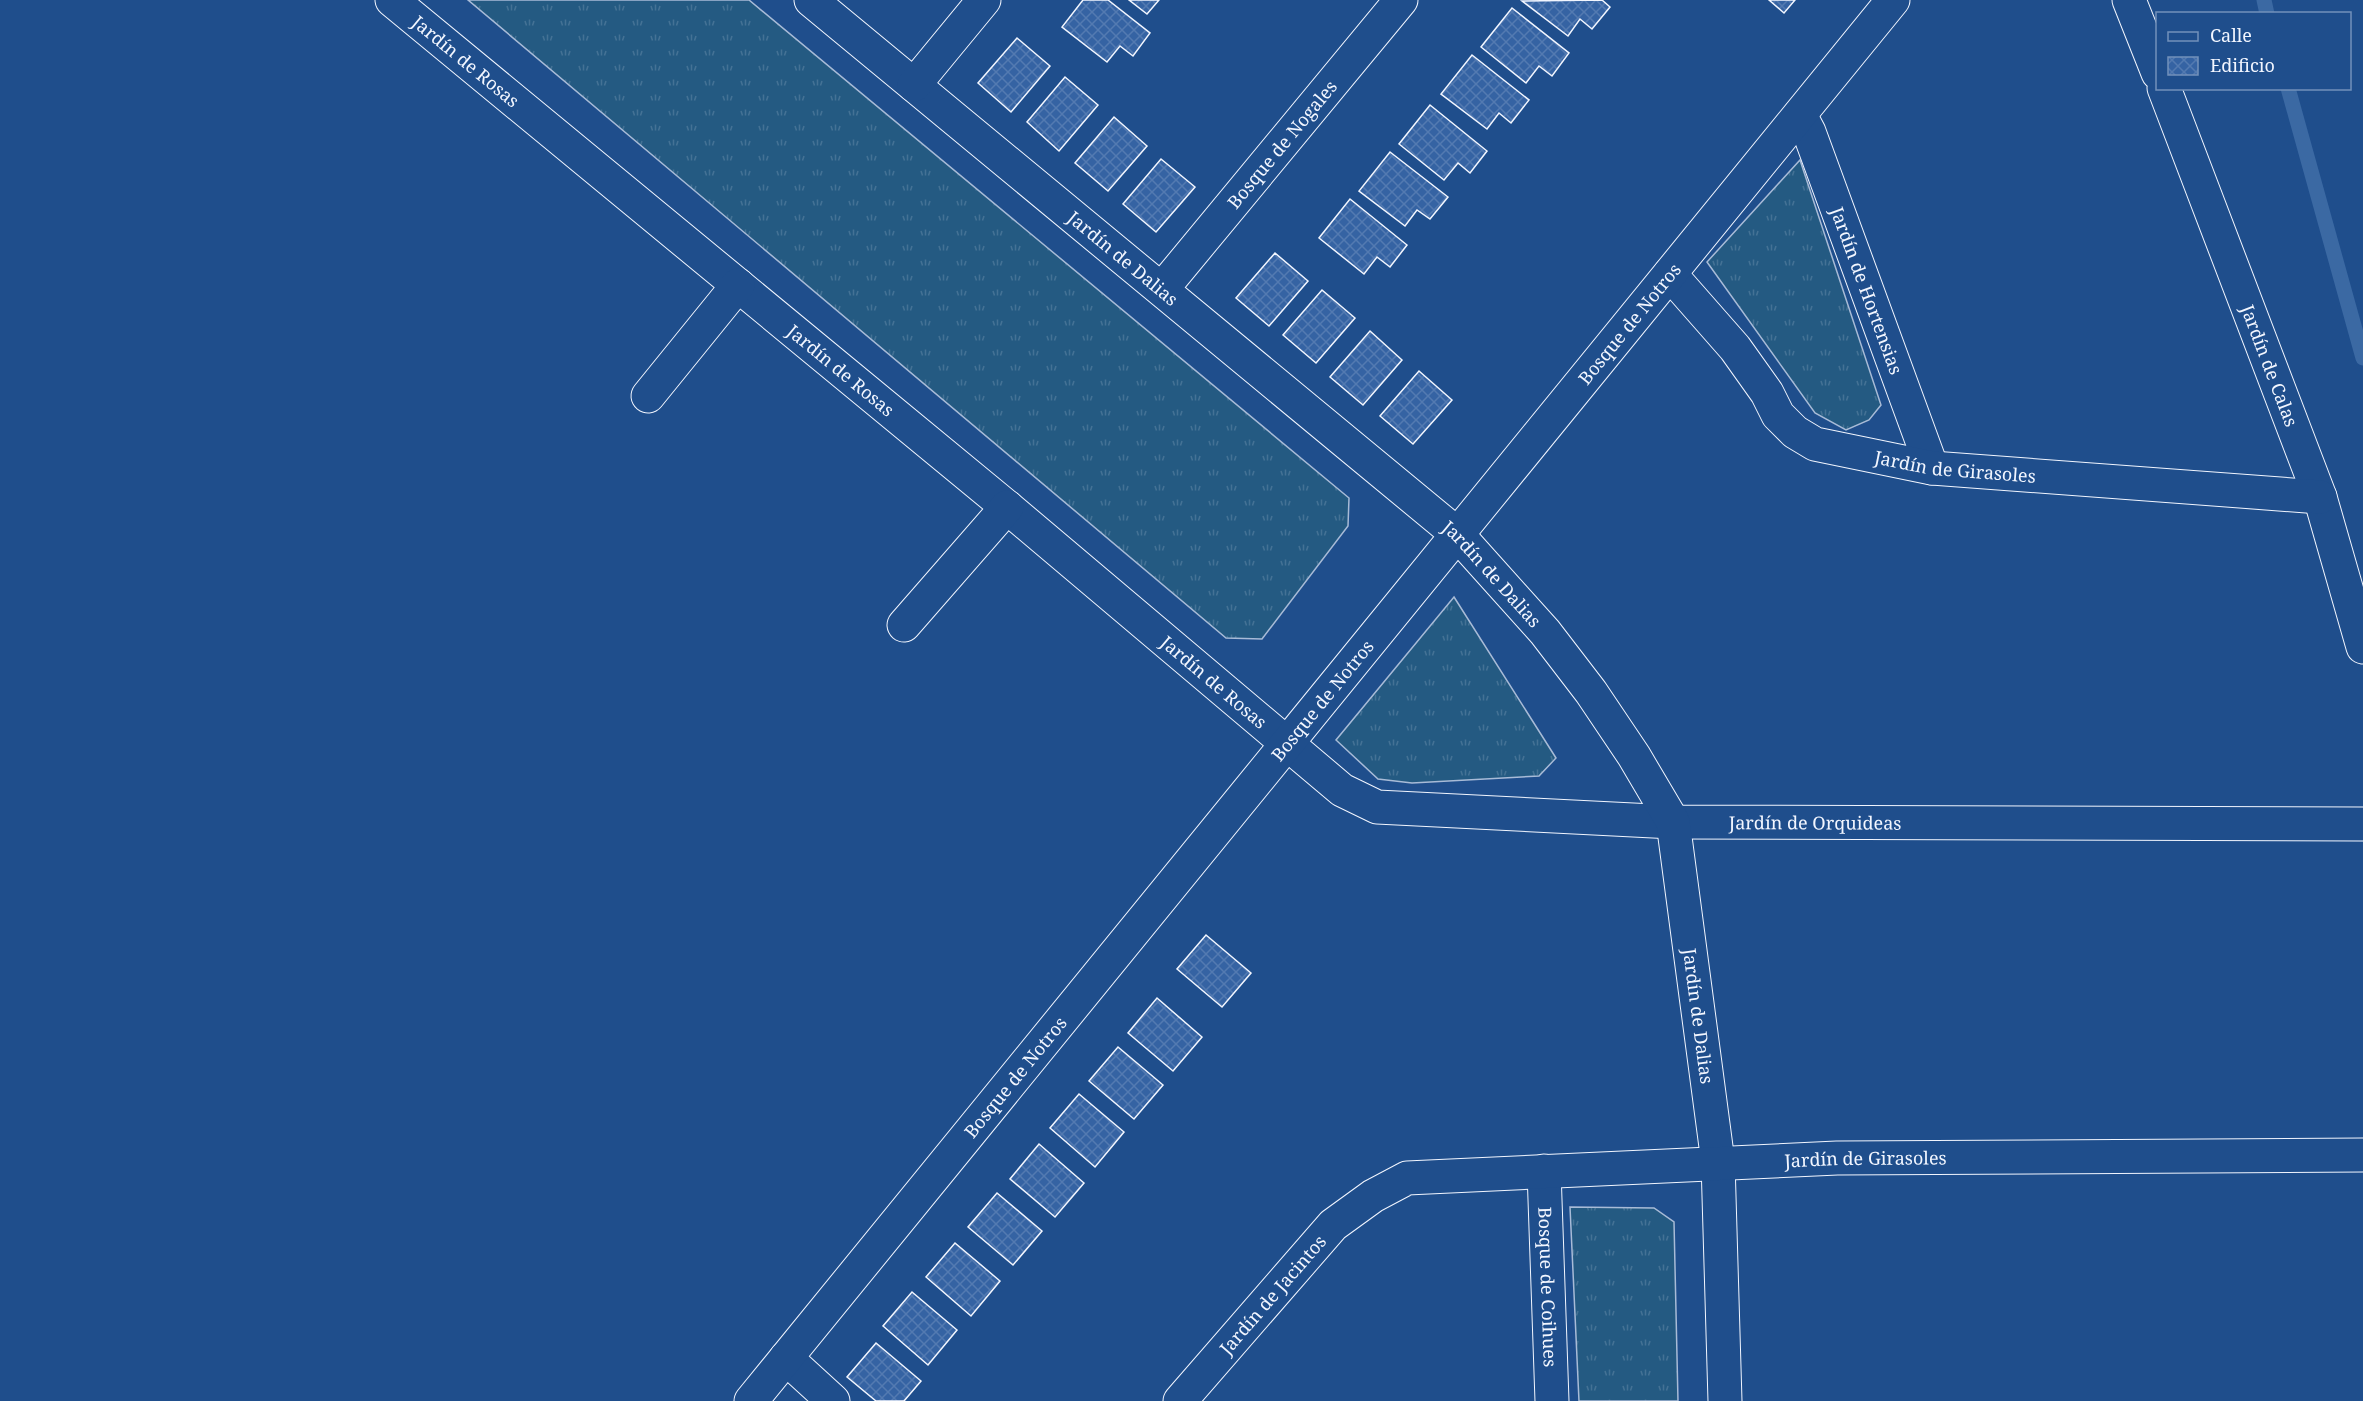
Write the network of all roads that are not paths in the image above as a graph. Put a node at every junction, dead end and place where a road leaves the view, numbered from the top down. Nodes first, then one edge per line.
1 (392, 0) edge
2 (812, 0) edge
3 (984, 0) edge
4 (1401, 0) edge
5 (1893, 0) edge
6 (2129, 0) edge
7 (2156, 69) edge
8 (914, 85) junction
9 (2165, 90) edge
10 (1800, 115) junction
11 (1670, 274) junction
12 (738, 285) junction
13 (1162, 290) junction
14 (648, 396) dead end
15 (1932, 468) junction
16 (2320, 497) junction
17 (1006, 507) junction
18 (1457, 534) junction
19 (904, 625) dead end
20 (2363, 646) edge
21 (1288, 742) junction
22 (1673, 822) junction
23 (2363, 824) edge
24 (2363, 1155) edge
25 (1718, 1162) junction
26 (1544, 1171) junction
27 (1373, 1196) joint
28 (786, 1358) junction
29 (751, 1401) edge
30 (833, 1401) edge
31 (1180, 1401) edge
32 (1552, 1401) edge
33 (1725, 1401) edge

1 - 12 street, Jardín de Rosas
2 - 8 street, Jardín de Dalias
3 - 8 street
4 - 13 street, Bosque de Nogales
5 - 10 street, Bosque de Notros
6 - 7 street
8 - 13 street, Jardín de Dalias
9 - 16 street, Jardín de Calas
10 - 11 street, Bosque de Notros
10 - 15 street, Jardín de Hortensias
11 - 15 street, Jardín de Girasoles
11 - 18 street, Bosque de Notros
12 - 14 street
12 - 17 street, Jardín de Rosas
13 - 18 street, Jardín de Dalias
15 - 16 street, Jardín de Girasoles
16 - 20 street, Jardín de Calas
17 - 19 street
17 - 21 street, Jardín de Rosas
18 - 21 street, Bosque de Notros
18 - 22 street, Jardín de Dalias
21 - 22 street, Jardín de Orquideas
21 - 28 street, Bosque de Notros
22 - 23 street, Jardín de Orquideas
22 - 25 street, Jardín de Dalias
24 - 25 street, Jardín de Girasoles
25 - 26 street, Jardín de Girasoles
25 - 33 street, Jardín de Dalias
26 - 27 street, Jardín de Girasoles
26 - 32 street, Bosque de Coihues
27 - 31 street, Jardín de Jacintos
28 - 29 street, Bosque de Notros
28 - 30 street

